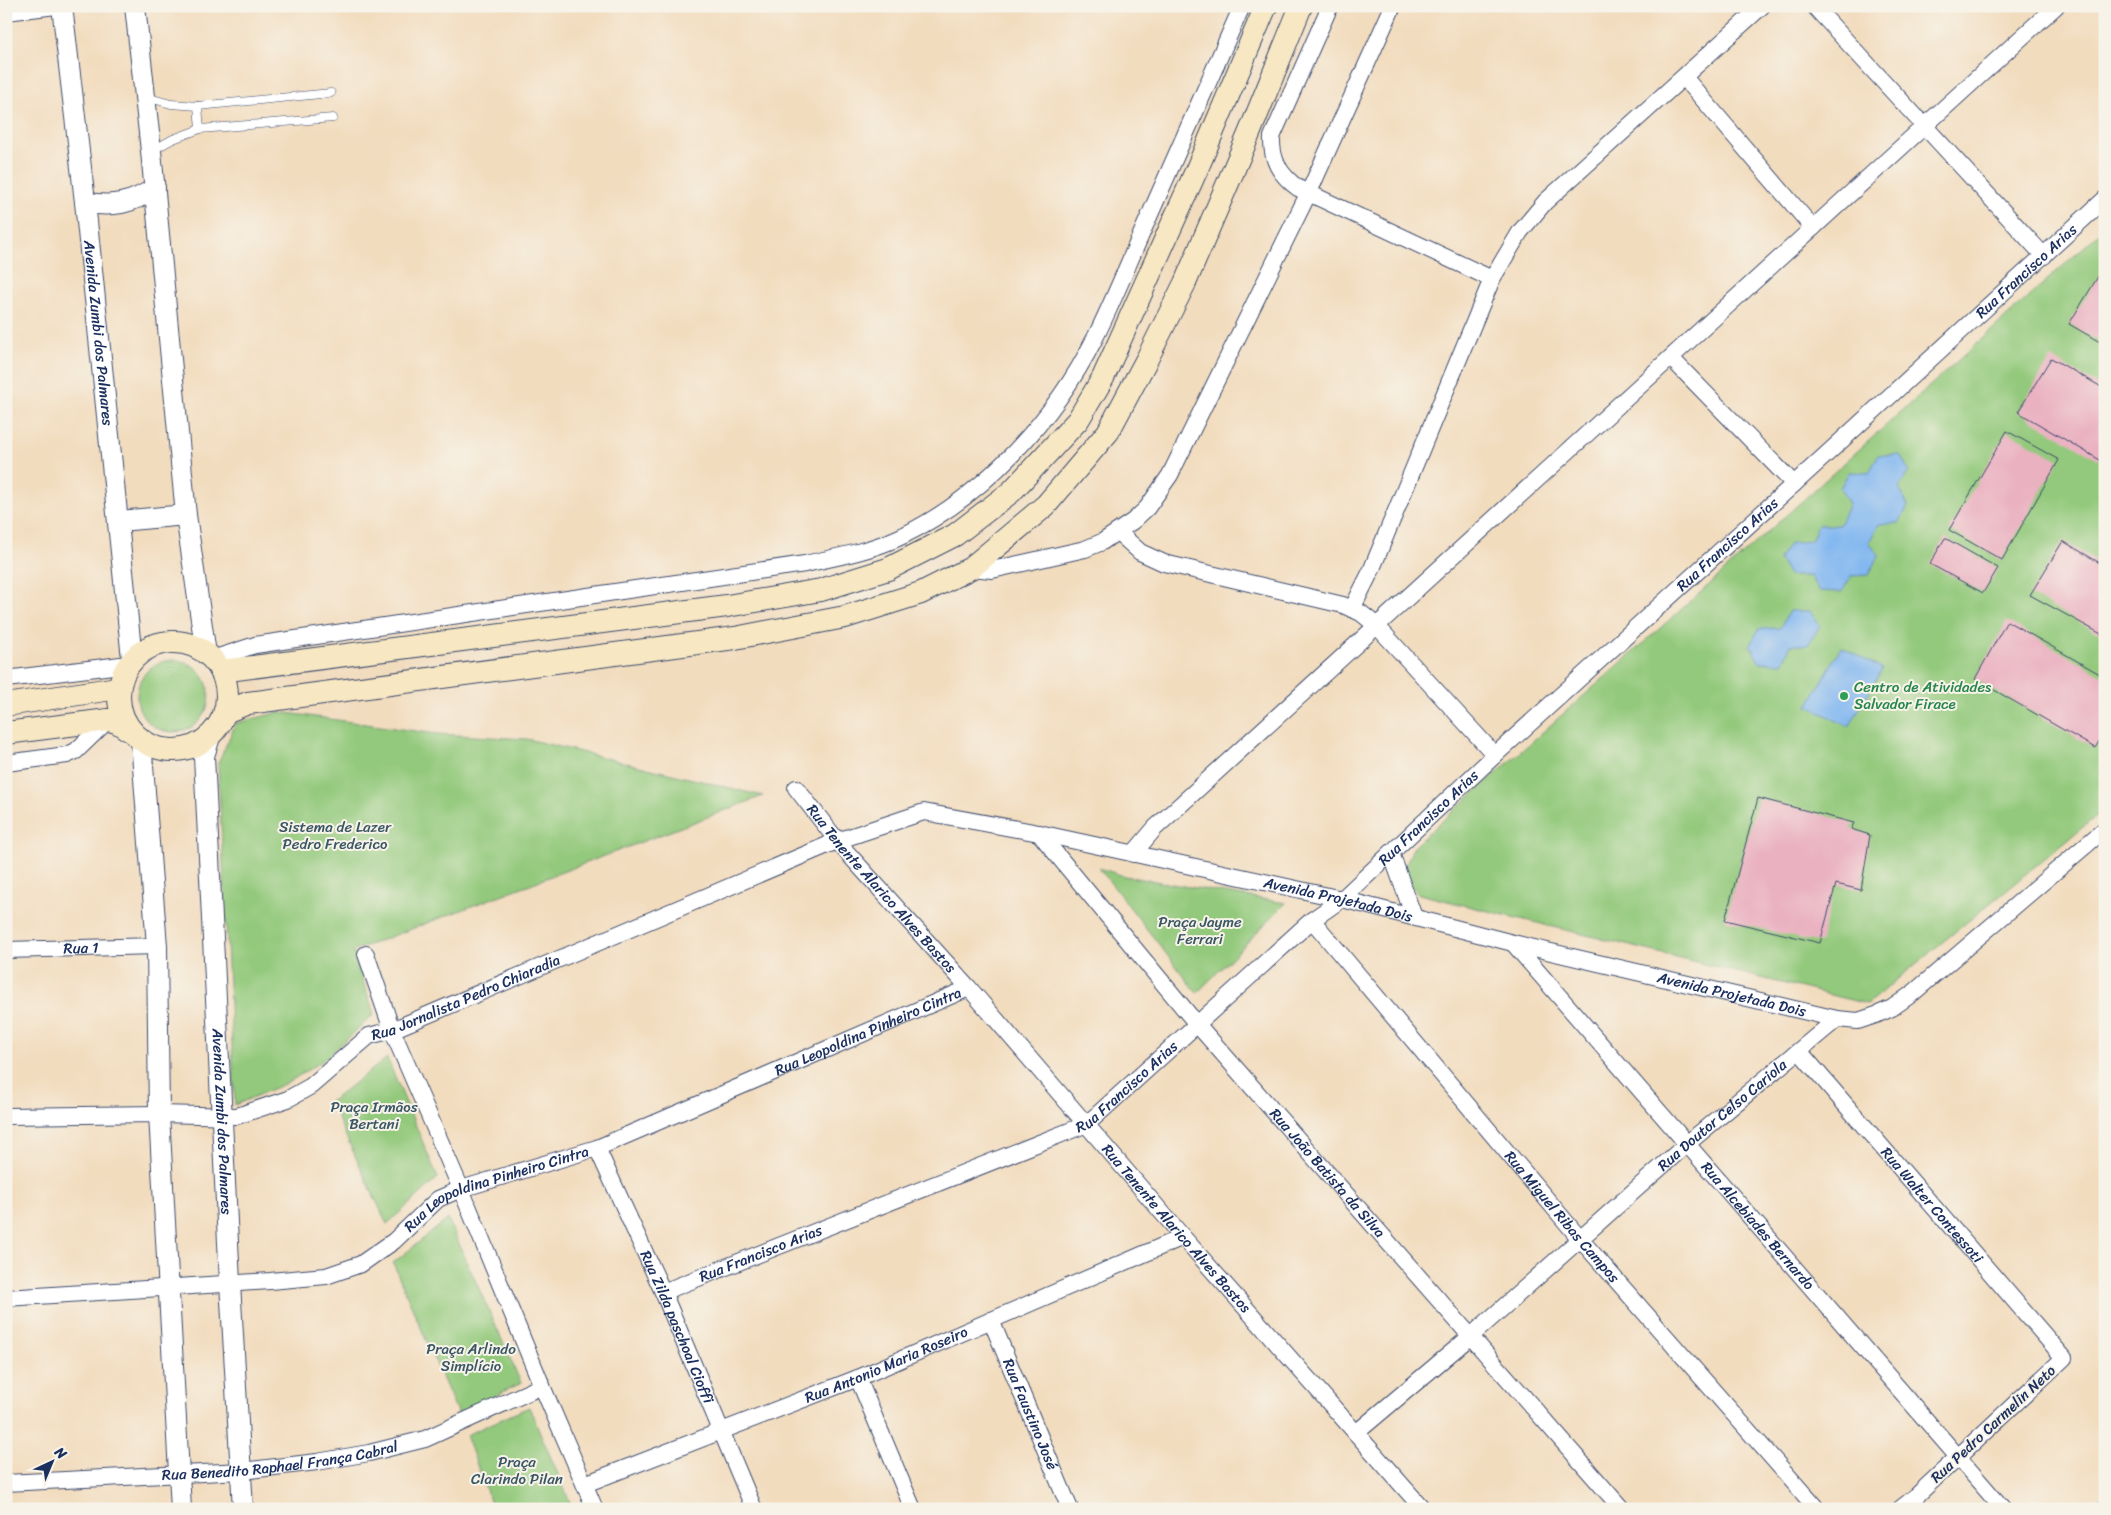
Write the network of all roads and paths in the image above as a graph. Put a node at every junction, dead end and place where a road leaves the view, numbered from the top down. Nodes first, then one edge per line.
1 (56, 6) edge
2 (62, 6) edge
3 (135, 6) edge
4 (1242, 6) edge
5 (1266, 6) edge
6 (1301, 6) edge
7 (1330, 6) edge
8 (1393, 6) edge
9 (1762, 6) edge
10 (1814, 6) edge
11 (2056, 6) edge
12 (6, 12) edge
13 (1300, 74) junction
14 (1684, 77) junction
15 (331, 94) dead end
16 (144, 96) junction
17 (198, 106) junction
18 (333, 118) dead end
19 (1923, 127) junction
20 (200, 128) junction
21 (1249, 134) junction
22 (152, 151) junction
23 (155, 188) junction
24 (1308, 192) junction
25 (2105, 199) edge
26 (85, 202) junction
27 (1813, 228) junction
28 (2044, 256) junction
29 (1492, 279) junction
30 (1671, 358) junction
31 (1794, 484) junction
32 (186, 515) junction
33 (119, 521) junction
34 (1118, 532) junction
35 (971, 568) junction
36 (1352, 608) junction
37 (1377, 626) junction
38 (130, 661) junction
39 (213, 661) junction
40 (6, 679) edge
41 (118, 688) junction
42 (6, 705) edge
43 (225, 712) junction
44 (108, 720) junction
45 (6, 733) edge
46 (135, 734) junction
47 (210, 736) junction
48 (1495, 755) junction
49 (6, 763) edge
50 (796, 788) dead end
51 (2105, 829) edge
52 (1038, 833) junction
53 (838, 841) junction
54 (1391, 853) junction
55 (1134, 854) junction
56 (1342, 899) junction
57 (1414, 917) junction
58 (1312, 920) junction
59 (1514, 943) junction
60 (157, 946) junction
61 (6, 950) edge
62 (366, 954) dead end
63 (969, 988) junction
64 (1837, 1019) junction
65 (1196, 1023) junction
66 (392, 1030) junction
67 (1800, 1052) junction
68 (158, 1114) junction
69 (221, 1115) junction
70 (6, 1116) edge
71 (1087, 1124) junction
72 (1688, 1143) junction
73 (597, 1148) junction
74 (461, 1189) junction
75 (1183, 1237) junction
76 (1581, 1240) junction
77 (230, 1283) junction
78 (168, 1287) junction
79 (663, 1292) junction
80 (6, 1298) edge
81 (991, 1320) junction
82 (1471, 1336) junction
83 (2064, 1358) joint
84 (858, 1378) junction
85 (542, 1386) junction
86 (721, 1430) junction
87 (1356, 1433) junction
88 (1957, 1456) junction
89 (242, 1471) junction
90 (178, 1475) junction
91 (6, 1483) edge
92 (585, 1484) junction
93 (181, 1509) edge
94 (243, 1509) edge
95 (595, 1509) edge
96 (754, 1509) edge
97 (913, 1509) edge
98 (1070, 1509) edge
99 (1423, 1509) edge
100 (1622, 1509) edge
101 (1817, 1509) edge
102 (1900, 1509) edge
103 (2003, 1509) edge

1 - 12 street
2 - 26 street, Avenida Zumbi dos Palmares
3 - 16 street
4 - 39 street
5 - 39 main road
6 - 21 main road
7 - 13 street
8 - 24 street
9 - 14 street
10 - 19 street
11 - 19 street
13 - 21 street
13 - 24 street
14 - 27 street
14 - 29 street
15 - 17 lane
16 - 17 lane
16 - 22 street
17 - 20 lane
18 - 20 lane
19 - 27 street
19 - 28 street
20 - 22 lane
21 - 35 main road
22 - 23 street
23 - 26 street
23 - 32 street
24 - 29 street
24 - 34 street
25 - 28 street, Rua Francisco Arias
26 - 33 street, Avenida Zumbi dos Palmares
27 - 30 street
28 - 31 street, Rua Francisco Arias
29 - 36 street
30 - 31 street
30 - 37 street
31 - 48 street, Rua Francisco Arias
32 - 33 street
32 - 39 street
33 - 38 street, Avenida Zumbi dos Palmares
34 - 35 street
34 - 36 street
35 - 43 main road
36 - 37 street
37 - 48 street
37 - 55 street
38 - 39 main road
38 - 40 street
38 - 41 main road
39 - 43 main road
41 - 42 main road
41 - 46 main road
43 - 47 main road
44 - 45 main road
44 - 46 main road
44 - 49 street
46 - 47 main road
46 - 60 street
47 - 69 street, Avenida Zumbi dos Palmares
48 - 54 street, Rua Francisco Arias
50 - 53 street, Rua Tenente Alarico Alves Bastos
51 - 64 street
52 - 53 street, Avenida Projetada Dois
52 - 55 street, Avenida Projetada Dois
52 - 65 street, Rua João Batista da Silva
53 - 63 street, Rua Tenente Alarico Alves Bastos
53 - 66 street, Rua Jornalista Pedro Chiaradia
54 - 56 street, Rua Francisco Arias
54 - 57 street
55 - 56 street, Avenida Projetada Dois
56 - 57 street, Avenida Projetada Dois
56 - 58 street, Rua Francisco Arias
57 - 59 street, Avenida Projetada Dois
58 - 65 street, Rua Francisco Arias
58 - 76 street, Rua Miguel Ribas Campos
59 - 64 street, Avenida Projetada Dois
59 - 72 street, Rua Alcebiades Bernardo
60 - 61 street, Rua 1
60 - 68 street
62 - 66 street
63 - 71 street, Rua Tenente Alarico Alves Bastos
63 - 73 street, Rua Leopoldina Pinheiro Cintra
64 - 67 street, Rua Doutor Celso Cariola
65 - 71 street, Rua Francisco Arias
65 - 82 street, Rua João Batista da Silva
66 - 69 street, Rua Jornalista Pedro Chiaradia
66 - 74 street
67 - 72 street, Rua Doutor Celso Cariola
67 - 83 street, Rua Walter Contessoti
68 - 69 street, Rua Jornalista Pedro Chiaradia
68 - 70 street, Rua Jornalista Pedro Chiaradia
68 - 78 street
69 - 77 street, Avenida Zumbi dos Palmares
71 - 75 street, Rua Tenente Alarico Alves Bastos
71 - 79 street, Rua Francisco Arias
72 - 76 street, Rua Doutor Celso Cariola
72 - 88 street, Rua Alcebiades Bernardo
73 - 74 street, Rua Leopoldina Pinheiro Cintra
73 - 79 street, Rua Zilda paschoal Cioffi
74 - 77 street, Rua Leopoldina Pinheiro Cintra
74 - 85 street
75 - 81 street, Rua Antonio Maria Roseiro
75 - 87 street, Rua Tenente Alarico Alves Bastos
76 - 82 street, Rua Doutor Celso Cariola
76 - 101 street, Rua Miguel Ribas Campos
77 - 78 street, Rua Leopoldina Pinheiro Cintra
77 - 89 street, Avenida Zumbi dos Palmares
78 - 80 street, Rua Leopoldina Pinheiro Cintra
78 - 90 street
79 - 86 street, Rua Zilda paschoal Cioffi
81 - 84 street, Rua Antonio Maria Roseiro
81 - 98 street, Rua Faustino José
82 - 87 street, Rua Doutor Celso Cariola
82 - 100 street, Rua João Batista da Silva
83 - 88 street, Rua Pedro Carmelin Neto
84 - 86 street, Rua Antonio Maria Roseiro
84 - 97 street
85 - 89 street, Rua Benedito Raphael França Cabral
85 - 92 street
86 - 92 street, Rua Antonio Maria Roseiro
86 - 96 street, Rua Zilda paschoal Cioffi
87 - 99 street, Rua Tenente Alarico Alves Bastos
88 - 102 street, Rua Pedro Carmelin Neto
88 - 103 street, Rua Alcebiades Bernardo
89 - 90 street, Rua Benedito Raphael França Cabral
89 - 94 street, Avenida Zumbi dos Palmares
90 - 91 street, Rua Benedito Raphael França Cabral
90 - 93 street
92 - 95 street

